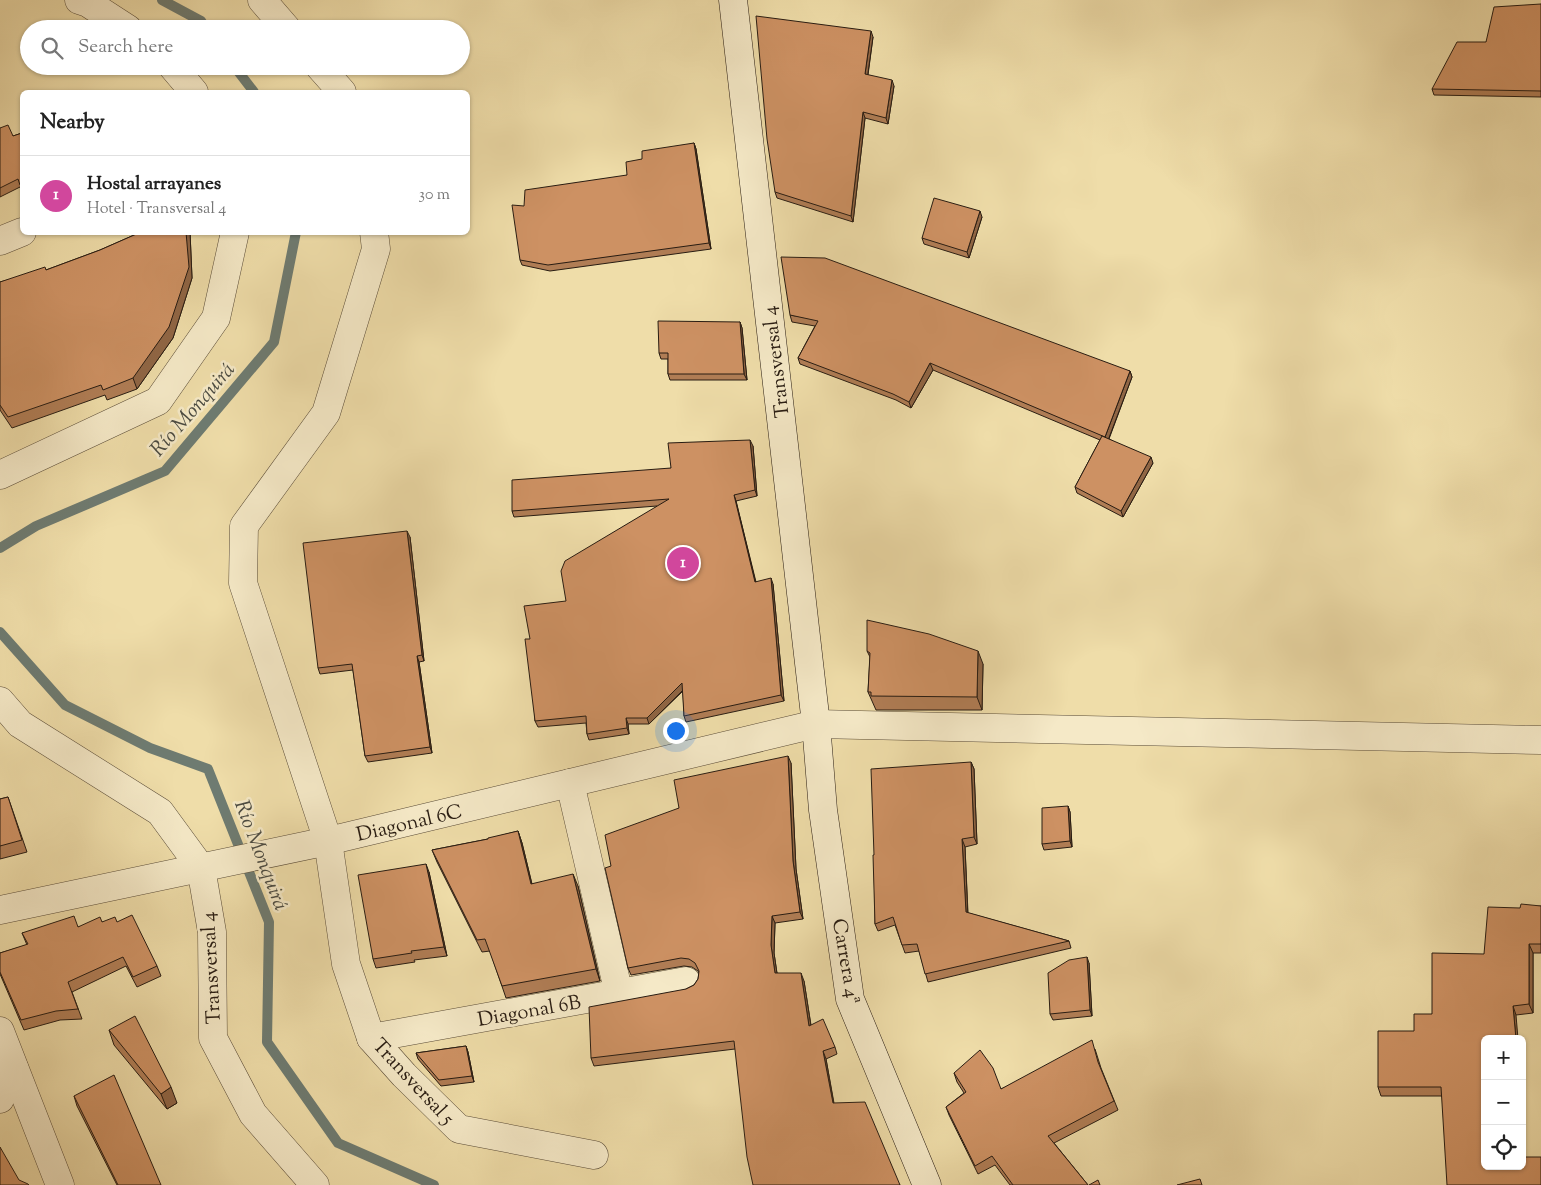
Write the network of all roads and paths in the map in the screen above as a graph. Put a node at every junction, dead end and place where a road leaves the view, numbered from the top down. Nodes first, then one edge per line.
1 (79, 0) edge
2 (262, 0) edge
3 (733, 0) edge
4 (115, 20) edge
5 (279, 20) edge
6 (180, 75) edge
7 (327, 75) edge
8 (192, 90) edge
9 (340, 90) edge
10 (20, 233) edge
11 (234, 235) edge
12 (374, 235) edge
13 (0, 241) edge
14 (0, 475) edge
15 (0, 701) edge
16 (816, 724) junction
17 (1541, 740) edge
18 (570, 783) junction
19 (328, 841) junction
20 (200, 868) junction
21 (0, 910) edge
22 (686, 981) dead end
23 (619, 994) junction
24 (0, 1031) edge
25 (371, 1038) junction
26 (14, 1068) junction
27 (0, 1099) edge
28 (594, 1154) dead end
29 (60, 1185) edge
30 (315, 1185) edge
31 (927, 1185) edge

1 - 4 street
2 - 5 street
3 - 16 street, Transversal 4
6 - 8 street
7 - 9 street
10 - 13 street
11 - 14 street
12 - 19 street, Transversal 5
15 - 20 street
16 - 17 street, Diagonal 6C
16 - 18 street, Diagonal 6C
16 - 31 street, Carrera 4ª
18 - 19 street, Diagonal 6C
18 - 23 street
19 - 20 street, Diagonal 6C
19 - 25 street, Transversal 5
20 - 21 street, Diagonal 6C
20 - 30 street, Transversal 4
22 - 23 street, Diagonal 6B
23 - 25 street, Diagonal 6B
24 - 26 street
25 - 28 street, Transversal 5
26 - 27 street
26 - 29 street

